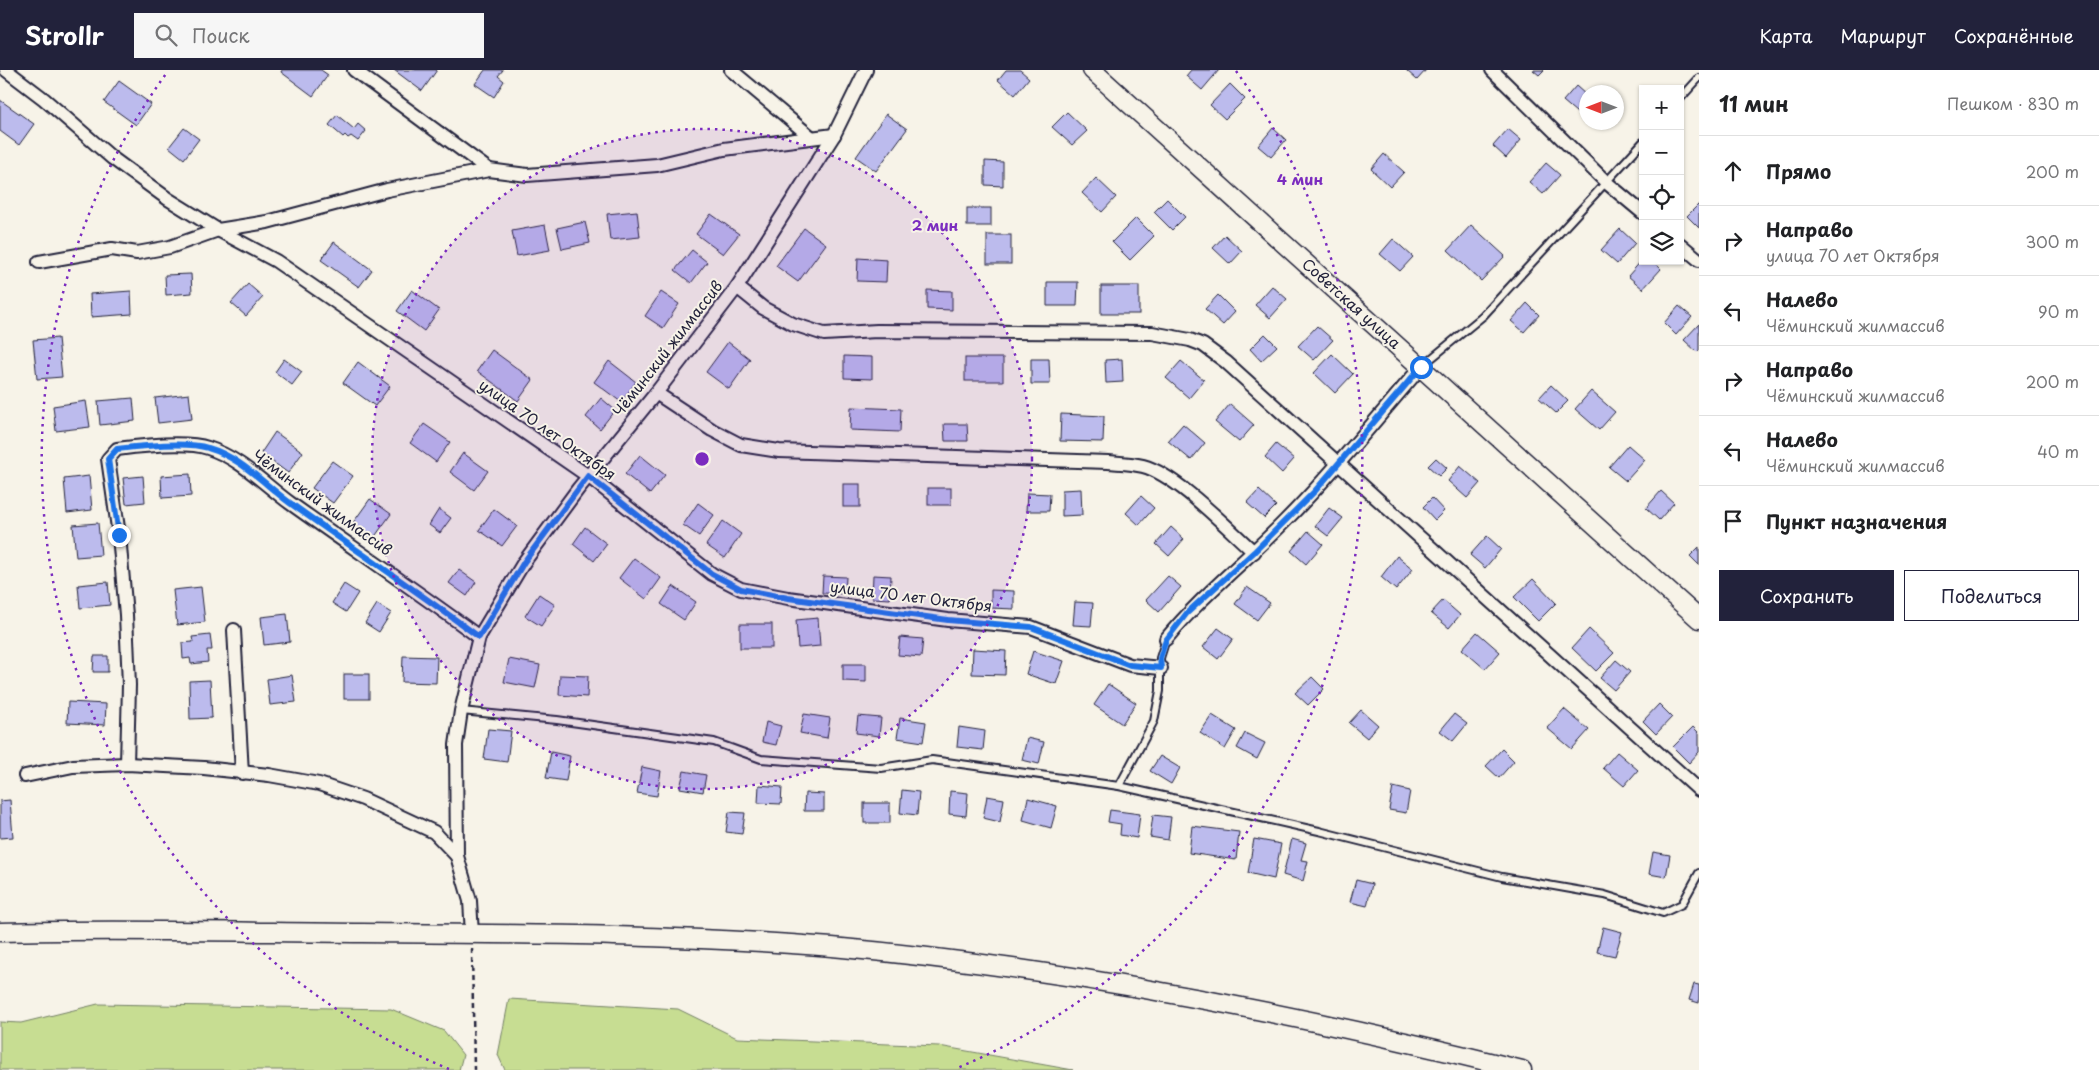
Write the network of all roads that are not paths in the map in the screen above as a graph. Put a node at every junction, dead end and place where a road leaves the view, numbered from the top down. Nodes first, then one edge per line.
1 (6, 70) edge
2 (354, 70) edge
3 (730, 70) edge
4 (866, 70) edge
5 (1092, 70) edge
6 (1492, 70) edge
7 (1699, 78) edge
8 (1684, 95) edge
9 (834, 135) junction
10 (811, 137) junction
11 (1639, 146) edge
12 (489, 170) junction
13 (1607, 182) junction
14 (1639, 209) edge
15 (218, 230) junction
16 (1684, 247) edge
17 (1699, 260) edge
18 (40, 262) dead end
19 (737, 287) junction
20 (1421, 367) junction
21 (656, 393) junction
22 (1339, 463) junction
23 (588, 476) junction
24 (1254, 552) junction
25 (1699, 619) edge
26 (234, 630) dead end
27 (479, 637) junction
28 (1166, 640) joint
29 (1161, 668) junction
30 (461, 711) junction
31 (127, 764) junction
32 (242, 773) junction
33 (25, 776) dead end
34 (1119, 786) junction
35 (1699, 790) edge
36 (457, 856) junction
37 (1699, 873) edge
38 (0, 932) edge
39 (472, 934) junction
40 (1522, 1070) edge

1 - 15 street, улица 70 лет Октября
2 - 12 street
3 - 10 street
4 - 9 street, Чёминский жилмассив
5 - 20 main road, Советская улица
6 - 13 street
7 - 8 lane
9 - 10 street
9 - 19 street, Чёминский жилмассив
10 - 12 street
11 - 13 lane
12 - 15 street
13 - 14 street
13 - 20 lane
15 - 18 street
15 - 23 street, улица 70 лет Октября
16 - 17 street
19 - 21 street, Чёминский жилмассив
19 - 22 street
20 - 22 street
20 - 25 main road, Советская улица
21 - 23 street, Чёминский жилмассив
21 - 24 street
22 - 24 street
22 - 35 street
23 - 27 street, Чёминский жилмассив
23 - 29 street, улица 70 лет Октября
24 - 28 street
26 - 32 street
27 - 30 street, Чёминский жилмассив
27 - 31 street, Чёминский жилмассив
28 - 29 lane
29 - 34 lane
30 - 34 lane
30 - 36 street, Чёминский жилмассив
31 - 32 street, Чёминский жилмассив
31 - 33 street, Чёминский жилмассив
32 - 36 street, Чёминский жилмассив
34 - 37 lane
36 - 39 street, Чёминский жилмассив
38 - 39 main road
39 - 40 main road

